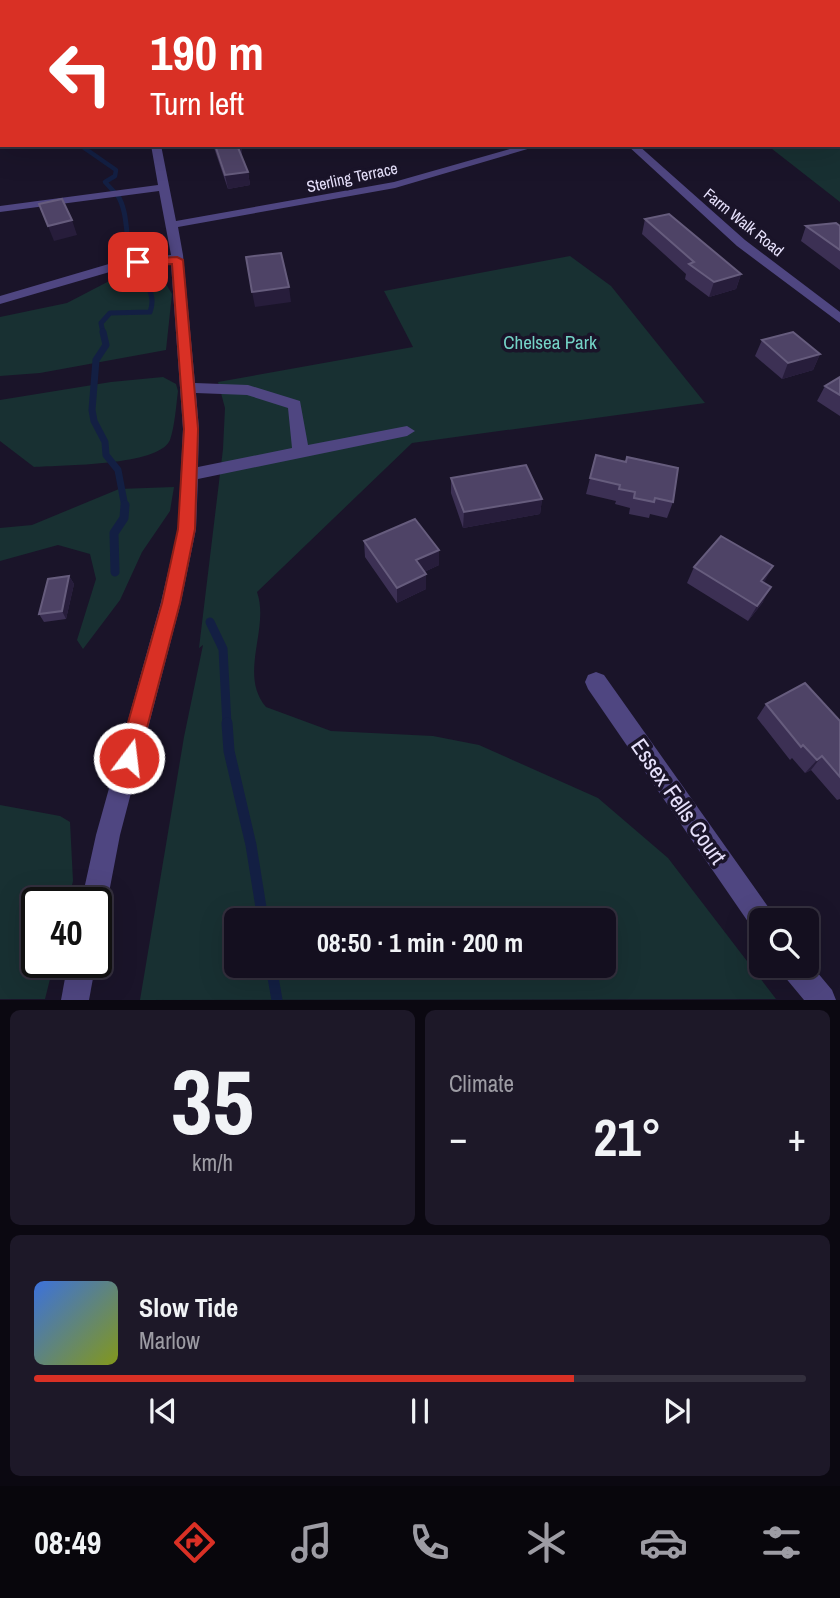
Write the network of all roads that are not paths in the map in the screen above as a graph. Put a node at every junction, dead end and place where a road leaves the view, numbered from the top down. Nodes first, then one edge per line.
1 (156, 147) edge
2 (529, 147) edge
3 (634, 147) edge
4 (164, 187) junction
5 (0, 209) edge
6 (171, 225) junction
7 (177, 260) junction
8 (0, 300) edge
9 (840, 319) edge
10 (188, 388) junction
11 (407, 431) dead end
12 (301, 453) junction
13 (189, 475) junction
14 (596, 682) dead end
15 (97, 887) edge
16 (754, 908) edge
17 (79, 978) edge
18 (804, 978) edge
19 (75, 999) edge
20 (822, 999) edge

1 - 4 street
2 - 6 street, Sterling Terrace
3 - 9 street, Farm Walk Road
4 - 5 street
4 - 6 street
6 - 7 street
7 - 8 street
7 - 10 street
10 - 12 street
10 - 13 street
11 - 12 street
12 - 13 street
13 - 15 street
14 - 16 street, Essex Fells Court
17 - 19 street
18 - 20 street

